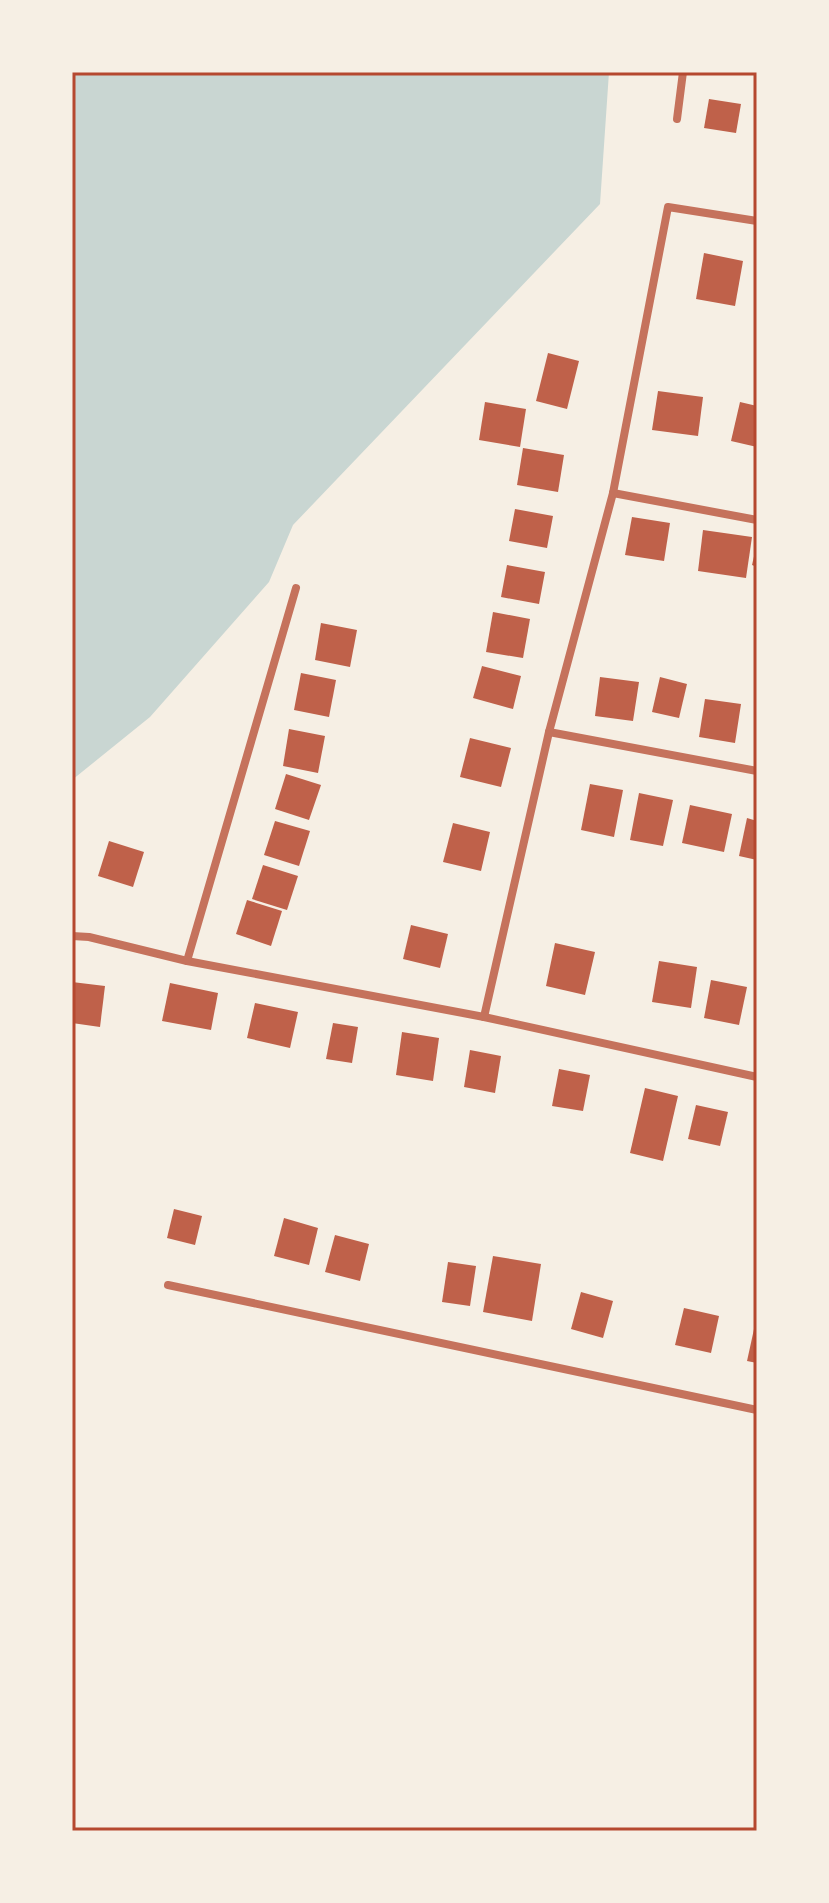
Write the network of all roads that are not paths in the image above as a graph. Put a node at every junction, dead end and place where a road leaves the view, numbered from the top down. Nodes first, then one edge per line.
1 (683, 72) edge
2 (677, 119) dead end
3 (757, 221) edge
4 (613, 493) junction
5 (757, 520) edge
6 (296, 588) dead end
7 (549, 732) junction
8 (757, 771) edge
9 (72, 936) edge
10 (187, 961) junction
11 (484, 1017) junction
12 (757, 1077) edge
13 (168, 1285) dead end
14 (757, 1410) edge

1 - 2 street
3 - 4 street
4 - 5 street
4 - 7 street
6 - 10 street
7 - 8 street
7 - 11 street
9 - 10 street
10 - 11 street
11 - 12 street
13 - 14 street

